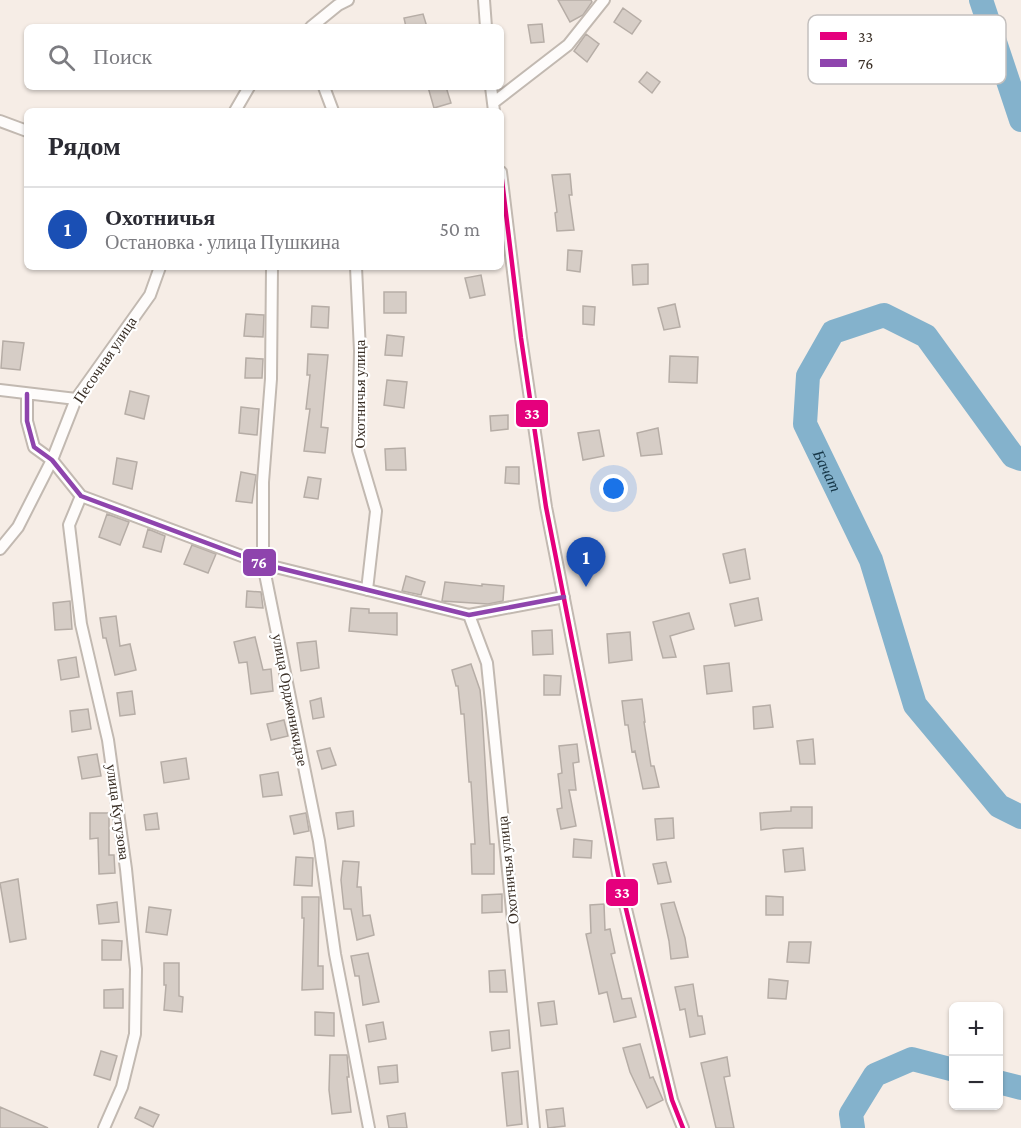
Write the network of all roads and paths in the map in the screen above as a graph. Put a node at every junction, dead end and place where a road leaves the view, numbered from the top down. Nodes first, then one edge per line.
1 (348, 0) edge
2 (484, 0) edge
3 (604, 0) edge
4 (315, 24) edge
5 (486, 24) edge
6 (248, 90) edge
7 (325, 90) edge
8 (491, 90) edge
9 (493, 107) edge
10 (238, 108) edge
11 (332, 108) edge
12 (0, 121) edge
13 (24, 130) edge
14 (504, 197) edge
15 (159, 270) edge
16 (272, 270) edge
17 (356, 270) edge
18 (0, 390) edge
19 (27, 394) junction
20 (76, 399) junction
21 (52, 460) junction
22 (81, 496) junction
23 (0, 549) edge
24 (263, 564) junction
25 (367, 590) junction
26 (564, 597) junction
27 (470, 615) junction
28 (104, 1128) edge
29 (369, 1128) edge
30 (534, 1128) edge
31 (683, 1128) edge

1 - 4 street
2 - 5 street
3 - 9 street
6 - 10 street
7 - 11 street
8 - 9 street
12 - 13 street
14 - 26 street
15 - 20 street, Песочная улица
16 - 24 street, улица Орджоникидзе
17 - 25 street, Охотничья улица
18 - 19 street
19 - 20 street
19 - 21 street
20 - 21 street, Песочная улица
21 - 22 street
21 - 23 street, Песочная улица
22 - 24 street
22 - 28 street, улица Кутузова
24 - 25 street
24 - 29 street, улица Орджоникидзе
25 - 27 street
26 - 27 street
26 - 31 street
27 - 30 street, Охотничья улица

